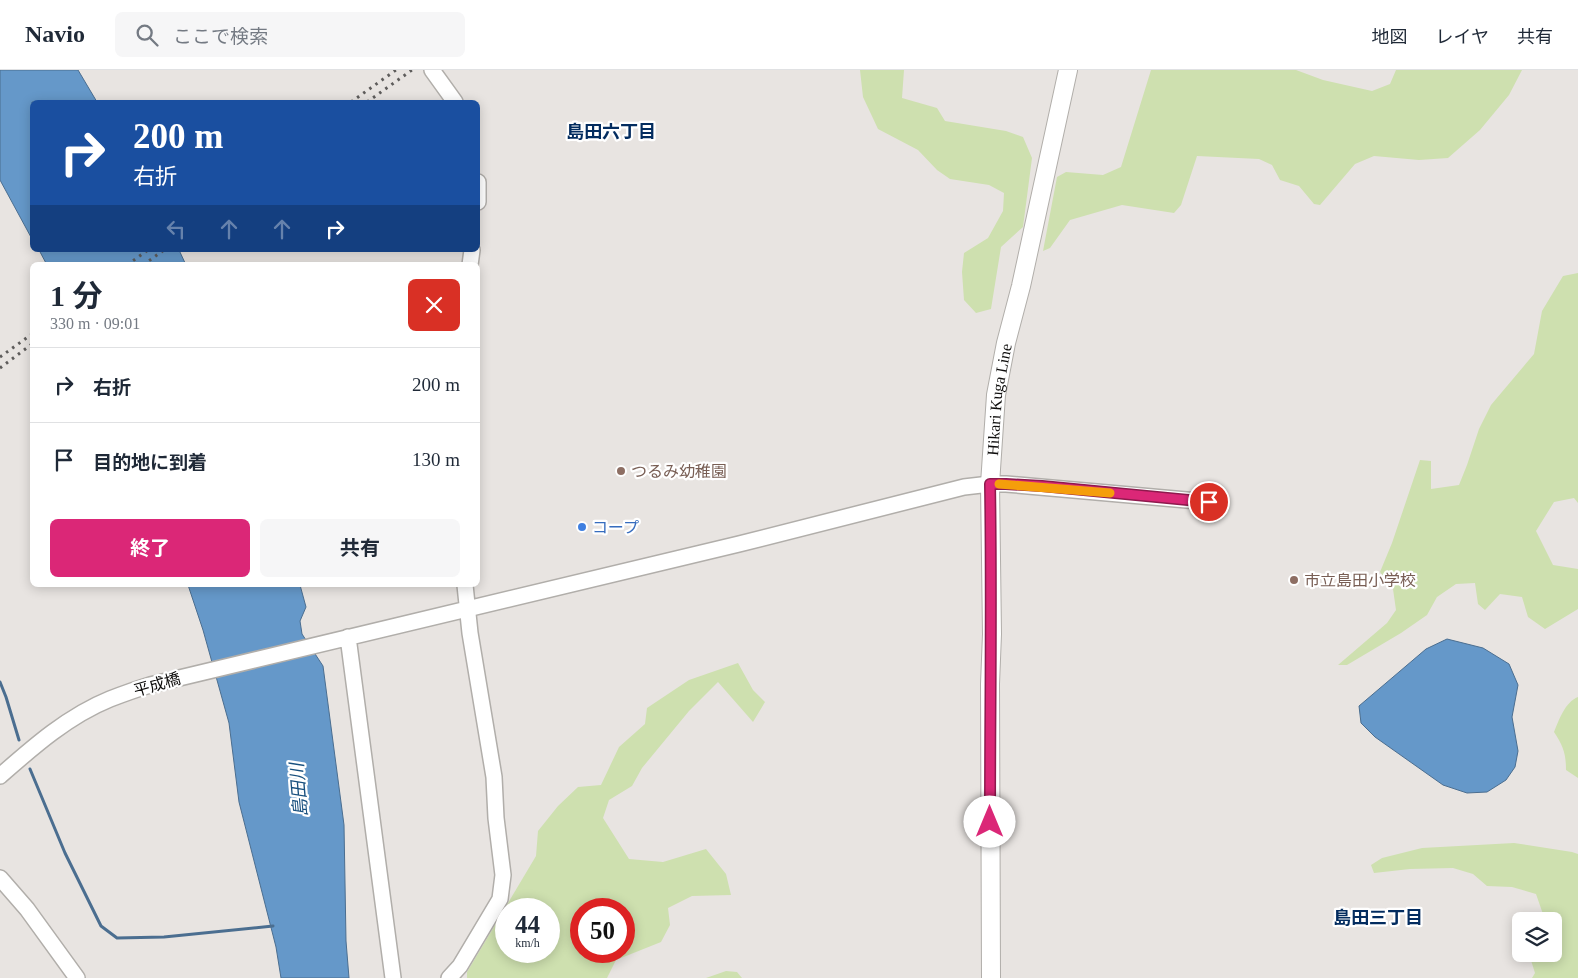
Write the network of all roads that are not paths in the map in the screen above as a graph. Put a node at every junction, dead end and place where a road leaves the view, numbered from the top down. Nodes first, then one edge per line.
1 (432, 70) edge
2 (1068, 70) edge
3 (454, 100) edge
4 (990, 484) junction
5 (1219, 505) dead end
6 (466, 587) edge
7 (468, 609) junction
8 (342, 638) junction
9 (0, 776) edge
10 (0, 878) edge
11 (77, 978) edge
12 (393, 978) edge
13 (449, 978) edge
14 (991, 978) edge

1 - 3 street
2 - 4 main road, Hikari Kuga Line
4 - 5 street, 平成橋
4 - 7 street, 平成橋
4 - 14 main road, Hikari Kuga Line
6 - 7 street
7 - 8 street, 平成橋
7 - 13 street
8 - 9 street, 平成橋
8 - 12 street
10 - 11 street

